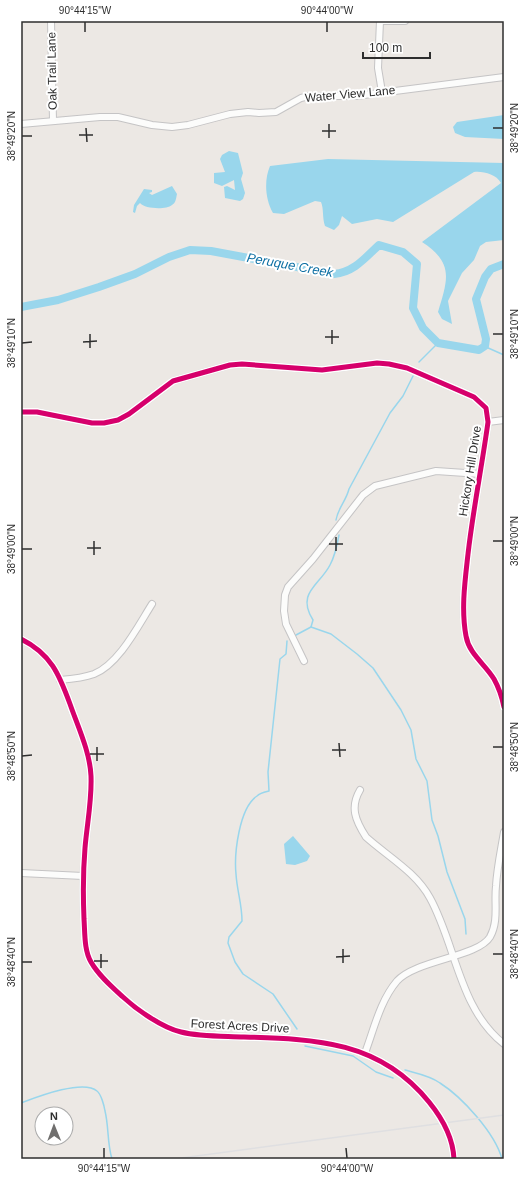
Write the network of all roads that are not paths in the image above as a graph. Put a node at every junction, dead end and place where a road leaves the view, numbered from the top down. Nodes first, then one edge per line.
1 (51, 21) edge
2 (380, 21) edge
3 (405, 22) edge
4 (504, 77) edge
5 (382, 92) junction
6 (52, 121) junction
7 (21, 124) edge
8 (21, 412) edge
9 (504, 420) edge
10 (488, 422) junction
11 (480, 474) junction
12 (152, 604) dead end
13 (21, 640) edge
14 (304, 661) dead end
15 (60, 680) junction
16 (504, 707) edge
17 (360, 790) dead end
18 (504, 832) edge
19 (21, 873) edge
20 (83, 876) junction
21 (452, 957) junction
22 (504, 1044) edge
23 (365, 1053) junction
24 (454, 1159) edge

1 - 6 street, Oak Trail Lane
2 - 3 street
2 - 5 street
4 - 5 street, Water View Lane
5 - 6 street, Water View Lane
6 - 7 street, Water View Lane
8 - 10 street, Hickory Hill Drive
9 - 10 street
10 - 11 street, Hickory Hill Drive
11 - 14 street
11 - 16 street, Hickory Hill Drive
12 - 15 street
13 - 15 street, Forest Acres Drive
15 - 20 street, Forest Acres Drive
17 - 21 street
18 - 21 street
19 - 20 street
20 - 23 street, Forest Acres Drive
21 - 22 street
21 - 23 street
23 - 24 street, Forest Acres Drive

